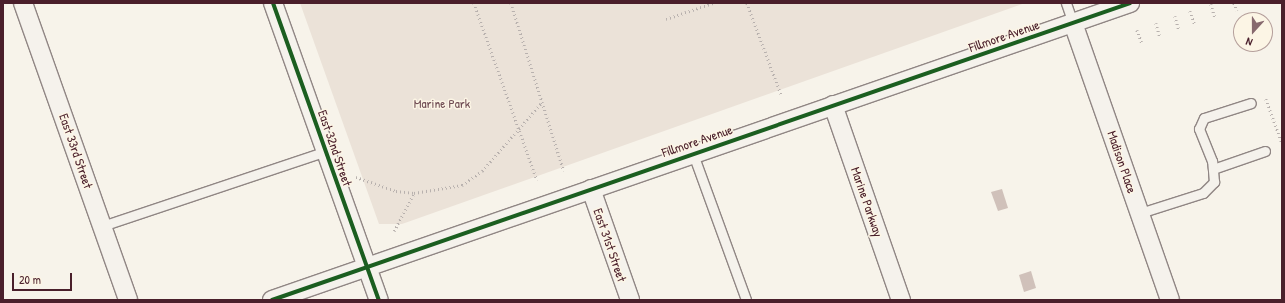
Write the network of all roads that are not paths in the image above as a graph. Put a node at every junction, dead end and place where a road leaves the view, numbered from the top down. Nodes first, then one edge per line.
1 (23, 3) edge
2 (273, 3) edge
3 (1066, 3) edge
4 (1130, 3) edge
5 (1073, 23) junction
6 (1251, 103) road end
7 (833, 105) junction
8 (326, 151) junction
9 (1265, 151) dead end
10 (693, 154) junction
11 (1213, 169) junction
12 (591, 189) junction
13 (1140, 213) junction
14 (102, 226) junction
15 (367, 267) junction
16 (128, 300) edge
17 (272, 300) edge
18 (379, 300) edge
19 (630, 300) edge
20 (746, 300) edge
21 (901, 300) edge
22 (1170, 300) edge

1 - 14 street, East 33rd Street
2 - 8 street, East 32nd Street
3 - 5 lane
4 - 5 street, Fillmore Avenue
5 - 7 street, Fillmore Avenue
5 - 13 street, Madison Place
6 - 11 lane
7 - 10 street, Fillmore Avenue
7 - 21 street, Marine Parkway
8 - 14 lane
8 - 15 street, East 32nd Street
9 - 11 lane
10 - 12 street, Fillmore Avenue
10 - 20 lane
11 - 13 lane
12 - 15 street, Fillmore Avenue
12 - 19 street, East 31st Street
13 - 22 street, Madison Place
14 - 16 street, East 33rd Street
15 - 17 street, Fillmore Avenue
15 - 18 street, East 32nd Street

